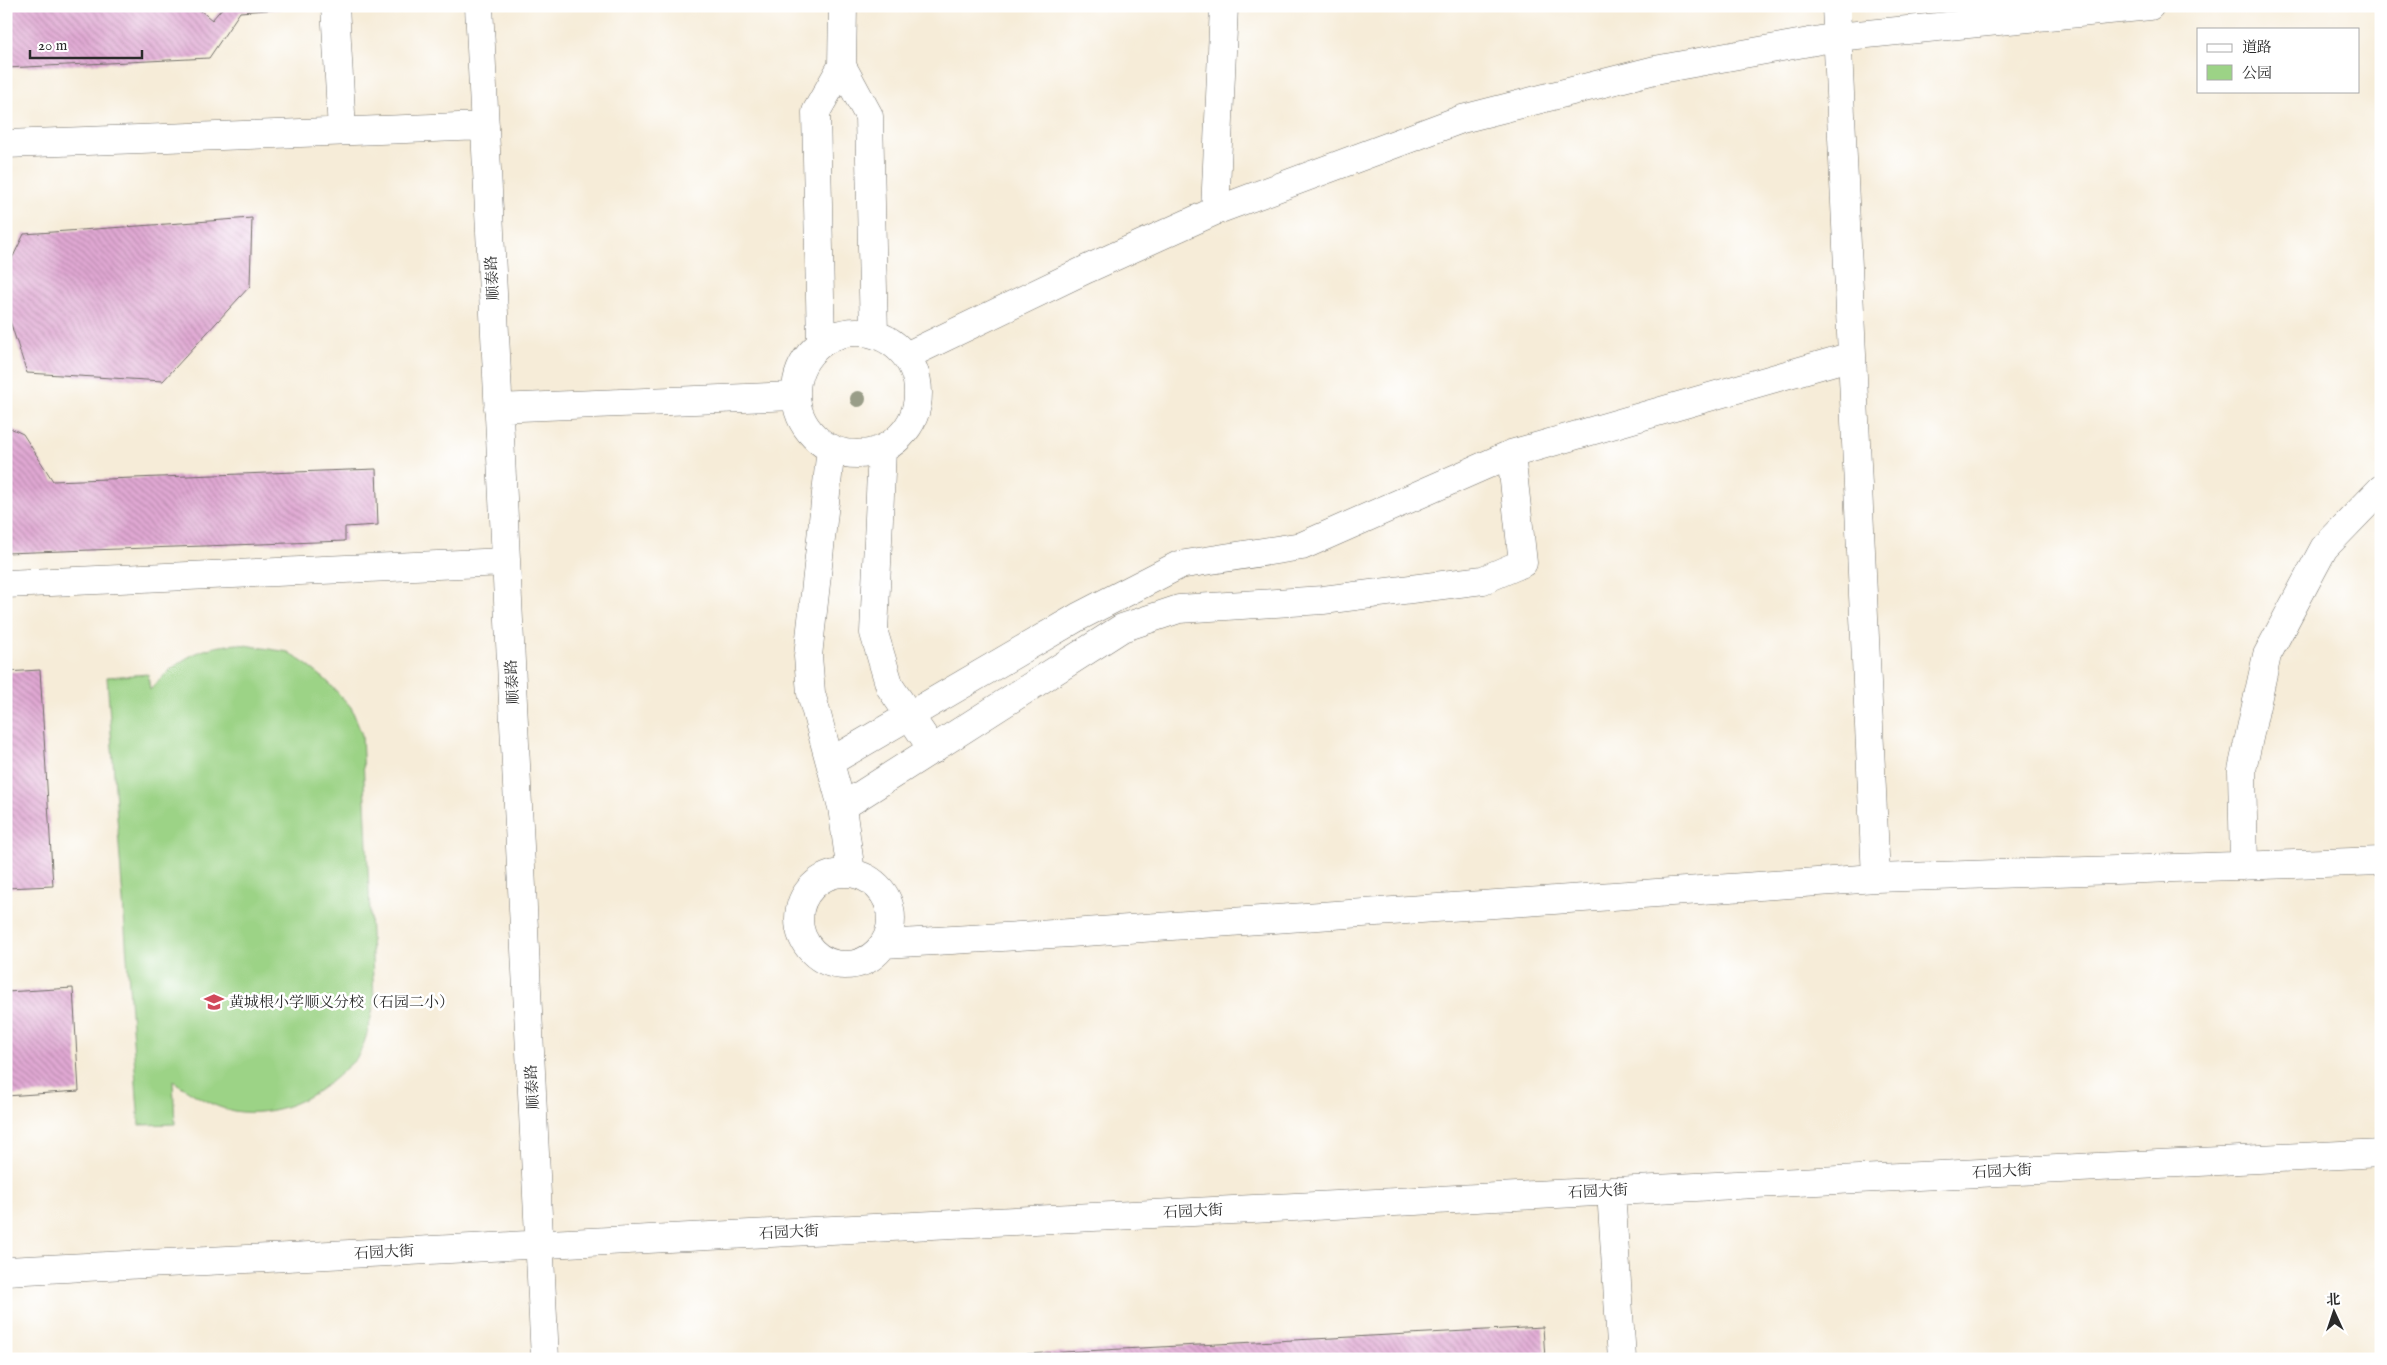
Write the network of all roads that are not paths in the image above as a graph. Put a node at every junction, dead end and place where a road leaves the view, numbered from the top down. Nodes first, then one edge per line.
1 (335, 6) edge
2 (479, 6) edge
3 (843, 6) edge
4 (1224, 6) edge
5 (1836, 6) edge
6 (2150, 6) edge
7 (1837, 36) junction
8 (842, 66) junction
9 (485, 126) junction
10 (342, 131) junction
11 (6, 144) edge
12 (1215, 211) junction
13 (874, 334) junction
14 (821, 343) junction
15 (906, 356) junction
16 (1852, 356) junction
17 (796, 396) junction
18 (498, 408) junction
19 (831, 448) junction
20 (882, 449) junction
21 (1511, 454) junction
22 (2381, 489) edge
23 (506, 562) junction
24 (6, 584) edge
25 (909, 715) junction
26 (933, 750) junction
27 (830, 762) junction
28 (842, 807) junction
29 (2381, 861) edge
30 (2244, 866) junction
31 (852, 873) junction
32 (1876, 878) junction
33 (884, 944) junction
34 (2381, 1153) edge
35 (1611, 1191) junction
36 (539, 1244) junction
37 (6, 1271) edge
38 (545, 1359) edge
39 (1622, 1359) edge

1 - 10 street
2 - 9 street, 顺泰路
3 - 8 street
4 - 12 street
5 - 7 street
6 - 7 street
7 - 12 street
7 - 16 street
8 - 13 street
8 - 14 street
9 - 10 street
9 - 18 street, 顺泰路
10 - 11 street
12 - 15 street
13 - 14 street
13 - 15 street
14 - 17 street
15 - 20 street
16 - 21 street
16 - 32 street
17 - 18 street
17 - 19 street
18 - 23 street, 顺泰路
19 - 20 street
19 - 27 street
20 - 25 street
21 - 25 street
21 - 26 street
22 - 30 street
23 - 24 street
23 - 36 street, 顺泰路
25 - 26 street
25 - 27 street
26 - 28 street
27 - 28 street
28 - 31 street
29 - 30 street
30 - 32 street
31 - 33 street
31 - 33 street
32 - 33 street
34 - 35 street, 石园大街
35 - 36 street, 石园大街
35 - 39 street
36 - 37 street, 石园大街
36 - 38 street, 顺泰路

